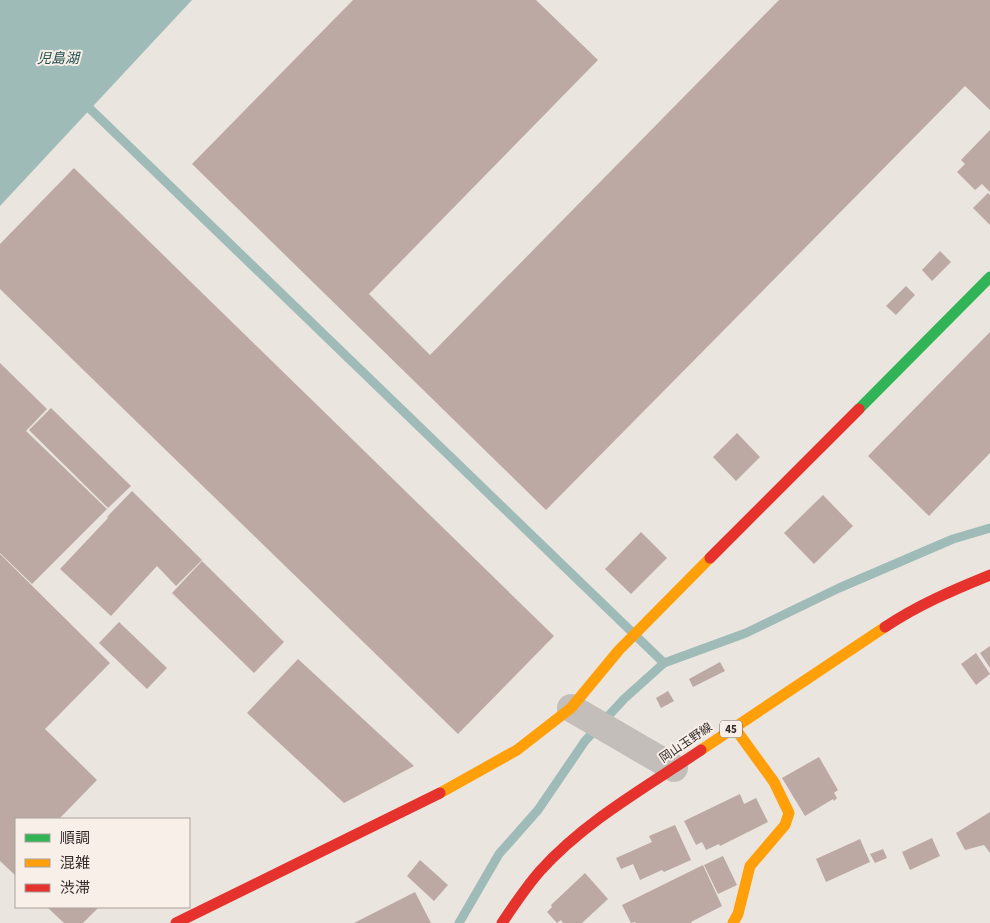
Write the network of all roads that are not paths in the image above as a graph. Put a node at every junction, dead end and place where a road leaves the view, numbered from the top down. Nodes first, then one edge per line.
1 (990, 278) edge
2 (990, 575) edge
3 (581, 713) junction
4 (734, 727) junction
5 (674, 768) junction
6 (176, 923) edge
7 (502, 923) edge
8 (732, 923) edge

1 - 3 street
2 - 4 street, 岡山玉野線 / 45
3 - 5 street
3 - 6 street
4 - 5 street, 岡山玉野線 / 45
4 - 8 street
5 - 7 street, 岡山玉野線 / 45

